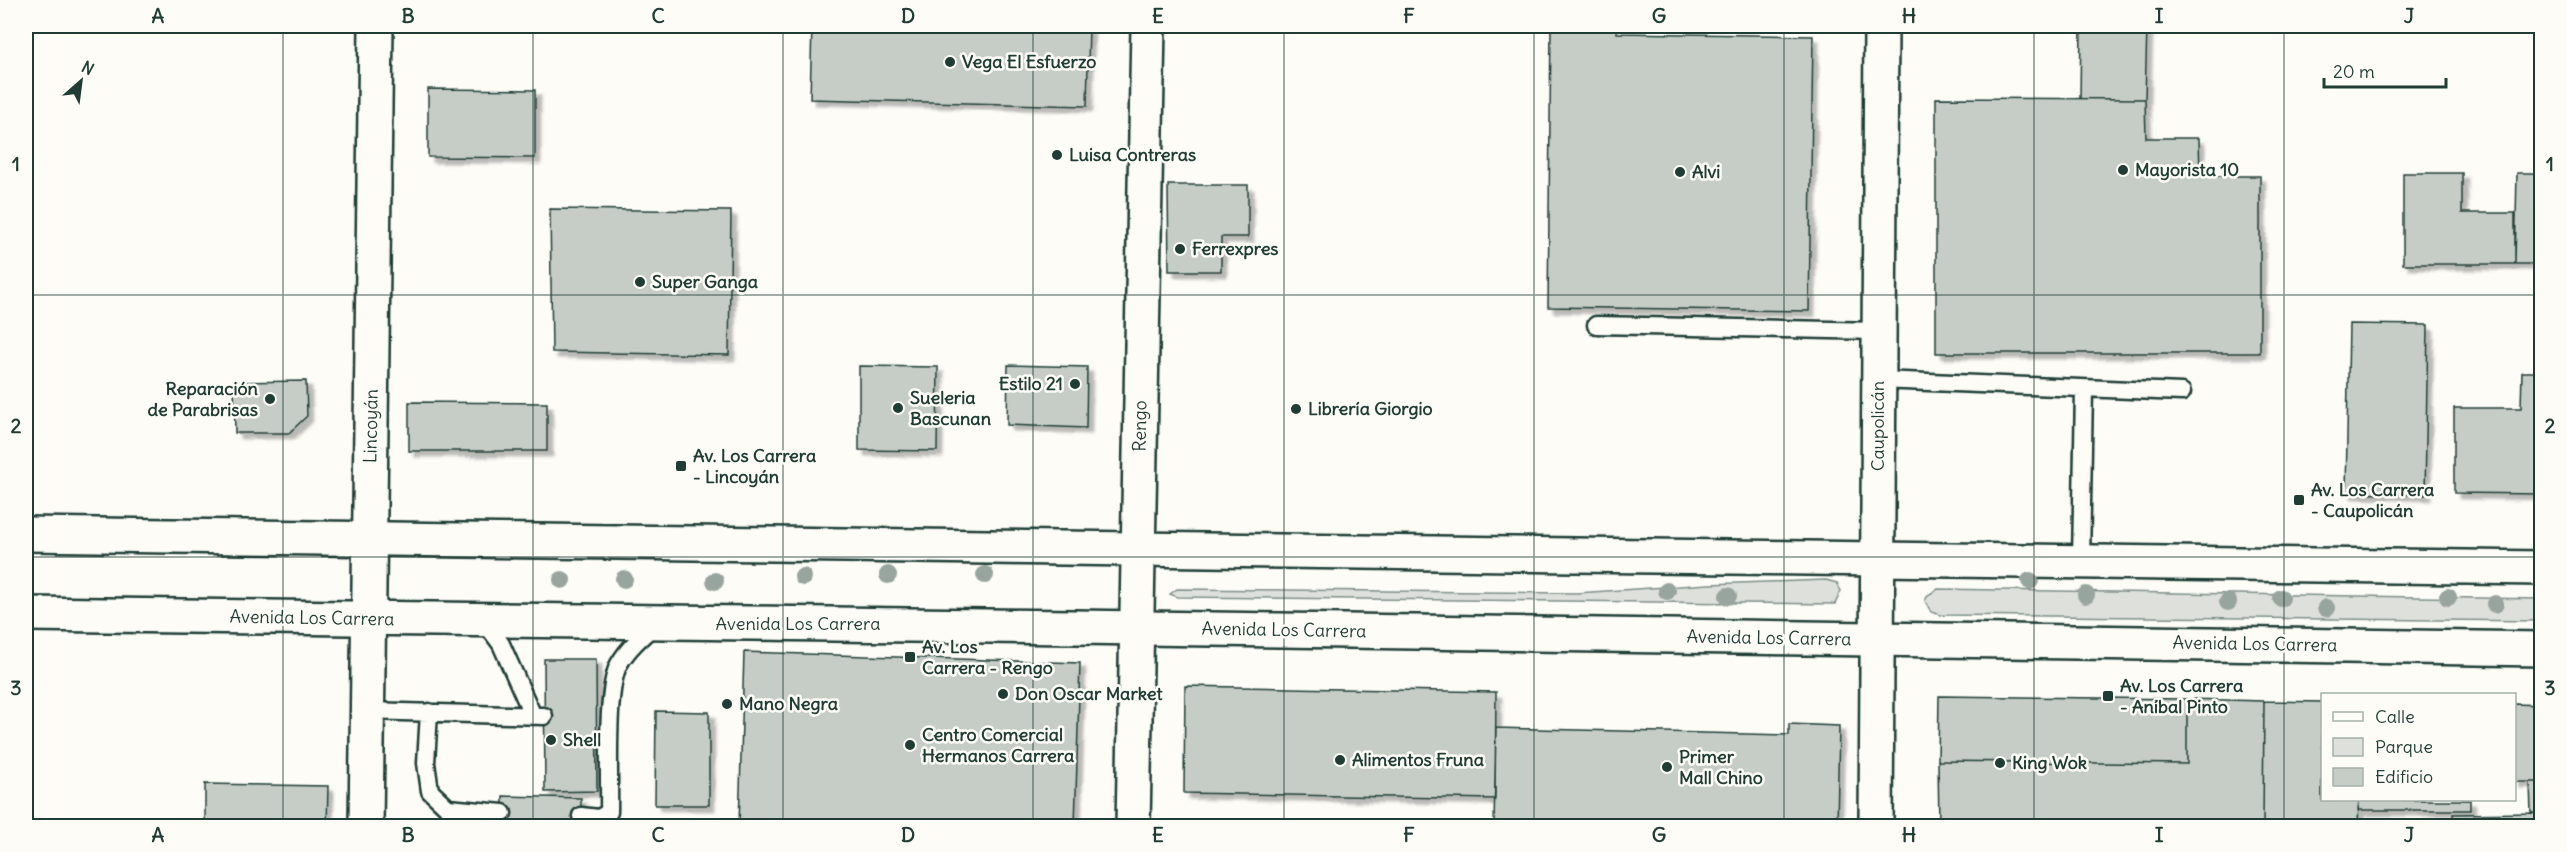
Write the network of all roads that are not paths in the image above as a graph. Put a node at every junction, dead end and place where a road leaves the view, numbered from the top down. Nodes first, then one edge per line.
1 (376, 26) edge
2 (1148, 26) edge
3 (1881, 26) edge
4 (1596, 325) dead end
5 (1879, 331) junction
6 (1879, 380) junction
7 (2084, 389) junction
8 (2182, 392) dead end
9 (26, 534) edge
10 (370, 537) junction
11 (1138, 548) junction
12 (1878, 559) junction
13 (2081, 562) junction
14 (2541, 567) edge
15 (26, 614) edge
16 (369, 620) junction
17 (484, 621) junction
18 (657, 623) junction
19 (1136, 628) junction
20 (1876, 639) junction
21 (2541, 649) edge
22 (611, 696) junction
23 (367, 711) junction
24 (429, 712) junction
25 (596, 713) dead end
26 (502, 813) dead end
27 (581, 816) dead end
28 (366, 826) edge
29 (1133, 826) edge
30 (1876, 826) edge

1 - 10 main road, Lincoyán
2 - 11 main road, Rengo
3 - 5 main road, Caupolicán
4 - 5 lane
5 - 6 main road, Caupolicán
6 - 7 lane
6 - 12 main road, Caupolicán
7 - 8 lane
7 - 13 lane
9 - 10 main road
10 - 11 main road
10 - 16 main road, Lincoyán
11 - 12 main road
11 - 19 main road, Rengo
12 - 13 main road
12 - 20 main road, Caupolicán
13 - 14 main road
15 - 16 main road, Avenida Los Carrera
16 - 17 main road, Avenida Los Carrera
16 - 23 main road, Lincoyán
17 - 18 main road, Avenida Los Carrera
17 - 24 lane
18 - 19 main road, Avenida Los Carrera
18 - 22 lane
19 - 20 main road, Avenida Los Carrera
19 - 29 main road, Rengo
20 - 21 main road, Avenida Los Carrera
20 - 30 main road, Caupolicán
22 - 25 lane
22 - 27 lane
23 - 24 lane
23 - 28 main road, Lincoyán
24 - 26 lane

